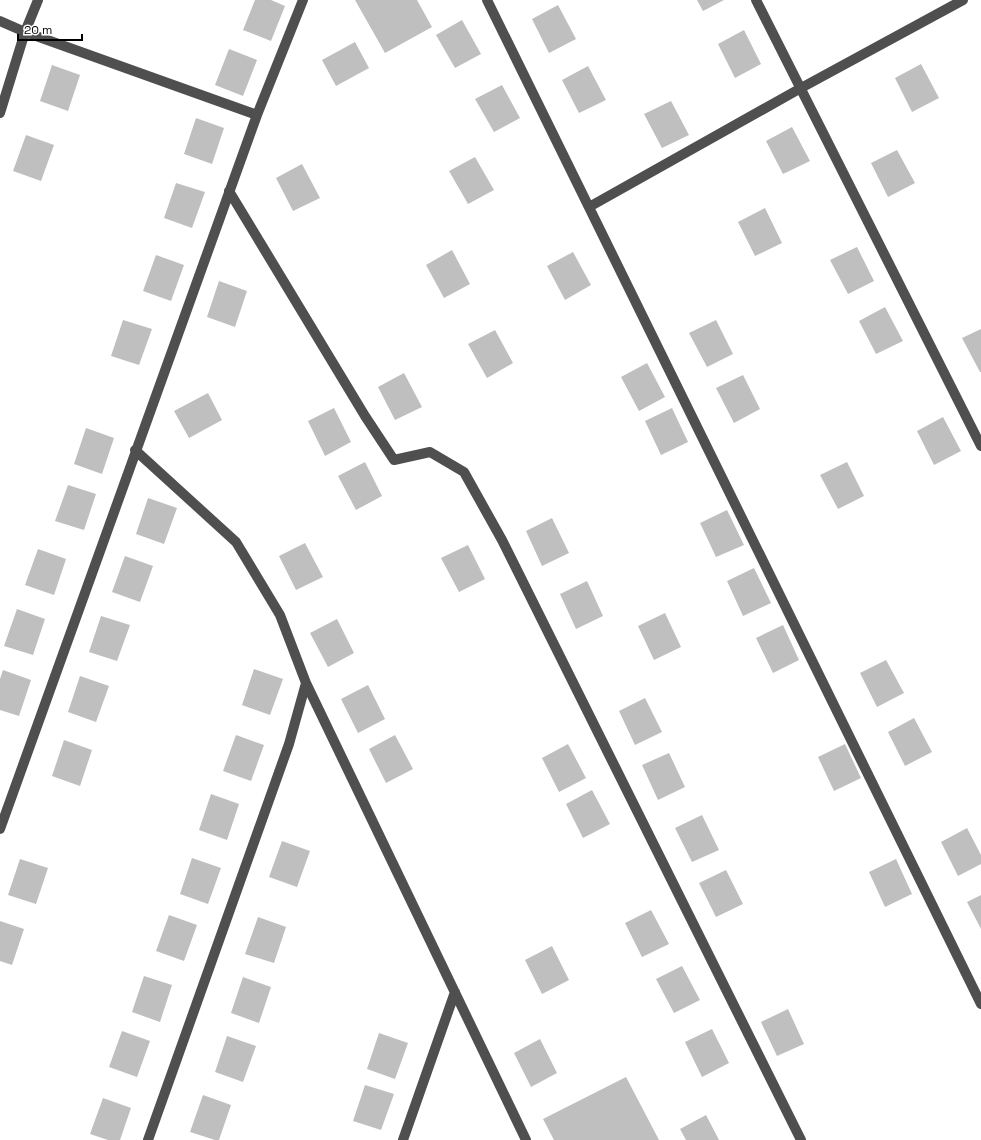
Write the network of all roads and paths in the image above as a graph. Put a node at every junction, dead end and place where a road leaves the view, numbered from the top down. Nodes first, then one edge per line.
1 (38, 0) edge
2 (303, 0) edge
3 (487, 0) edge
4 (756, 0) edge
5 (963, 0) edge
6 (0, 21) edge
7 (25, 32) junction
8 (801, 88) junction
9 (0, 113) edge
10 (257, 116) junction
11 (230, 191) junction
12 (589, 207) junction
13 (981, 446) edge
14 (135, 450) junction
15 (306, 683) junction
16 (0, 829) edge
17 (455, 992) junction
18 (981, 1004) edge
19 (148, 1140) edge
20 (403, 1140) edge
21 (526, 1140) edge
22 (801, 1140) edge

1 - 7 street
2 - 10 street
3 - 12 street
4 - 8 street
5 - 8 street
6 - 7 street
7 - 9 street
7 - 10 street
8 - 12 street
8 - 13 street
10 - 11 street
11 - 14 street
11 - 22 street
12 - 18 street
14 - 15 street
14 - 16 street
15 - 17 street
15 - 19 street
17 - 20 street
17 - 21 street

